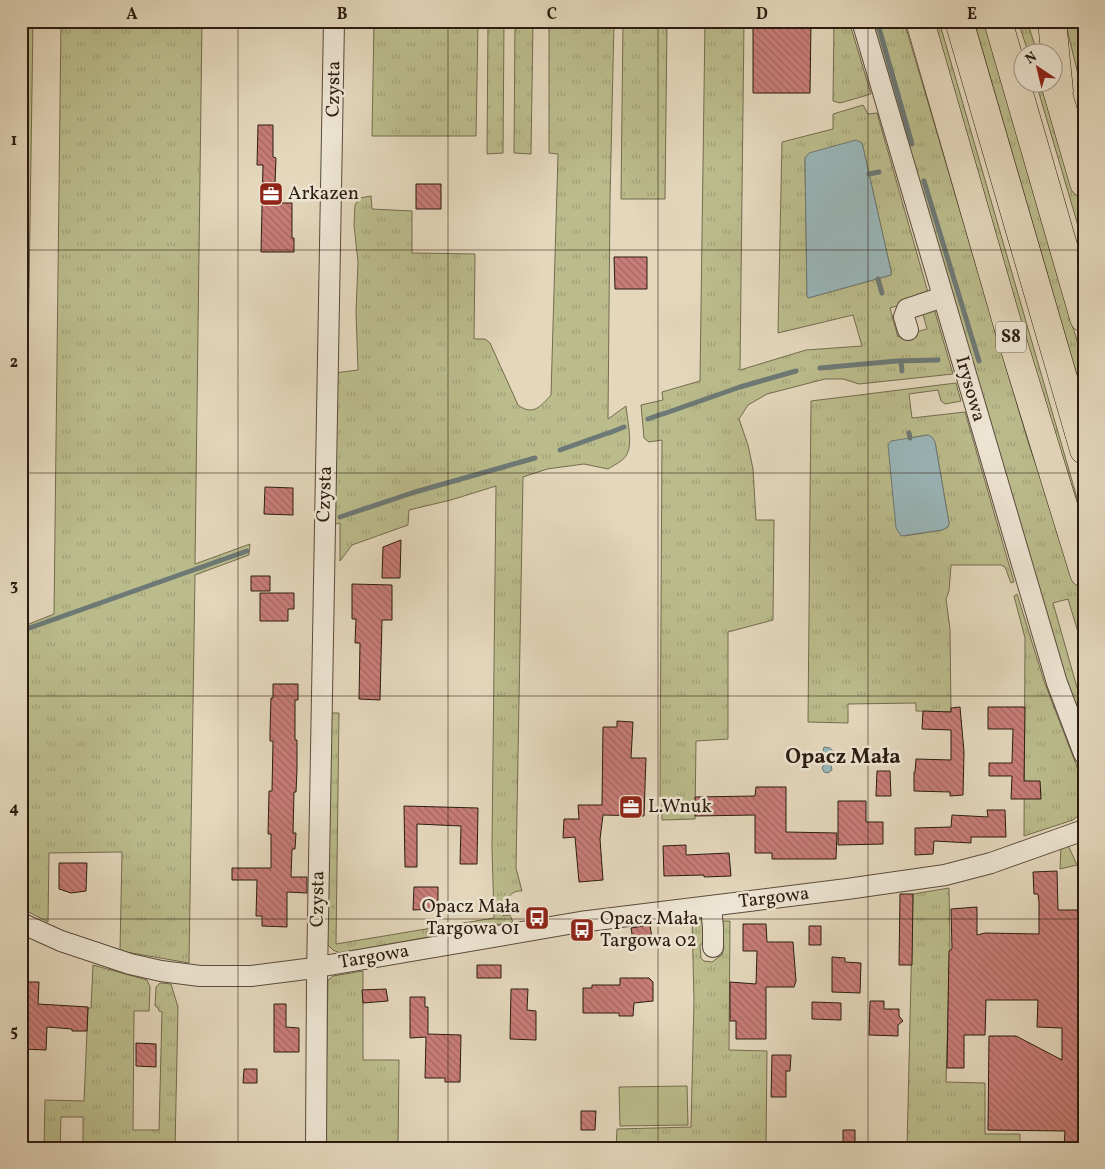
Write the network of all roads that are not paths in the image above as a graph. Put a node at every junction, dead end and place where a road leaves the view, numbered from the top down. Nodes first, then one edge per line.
1 (334, 21) edge
2 (862, 21) edge
3 (916, 21) edge
4 (959, 21) edge
5 (998, 21) edge
6 (1038, 21) edge
7 (1052, 21) edge
8 (924, 34) edge
9 (1044, 42) edge
10 (1053, 42) edge
11 (1058, 92) edge
12 (1084, 183) edge
13 (943, 297) junction
14 (1084, 318) edge
15 (908, 330) dead end
16 (1084, 450) edge
17 (1084, 573) edge
18 (1084, 754) edge
19 (1084, 830) edge
20 (711, 906) junction
21 (21, 923) edge
22 (713, 947) dead end
23 (317, 967) junction
24 (316, 1148) edge

1 - 23 street, Czysta
2 - 13 street, Irysowa
3 - 8 highway, S8
4 - 16 highway
5 - 14 highway
6 - 9 highway
7 - 10 highway
8 - 17 highway, S8
11 - 12 highway
13 - 15 street
13 - 18 street, Irysowa
19 - 20 street, Targowa
20 - 22 street
20 - 23 street, Targowa
21 - 23 street, Targowa
23 - 24 street, Czysta

